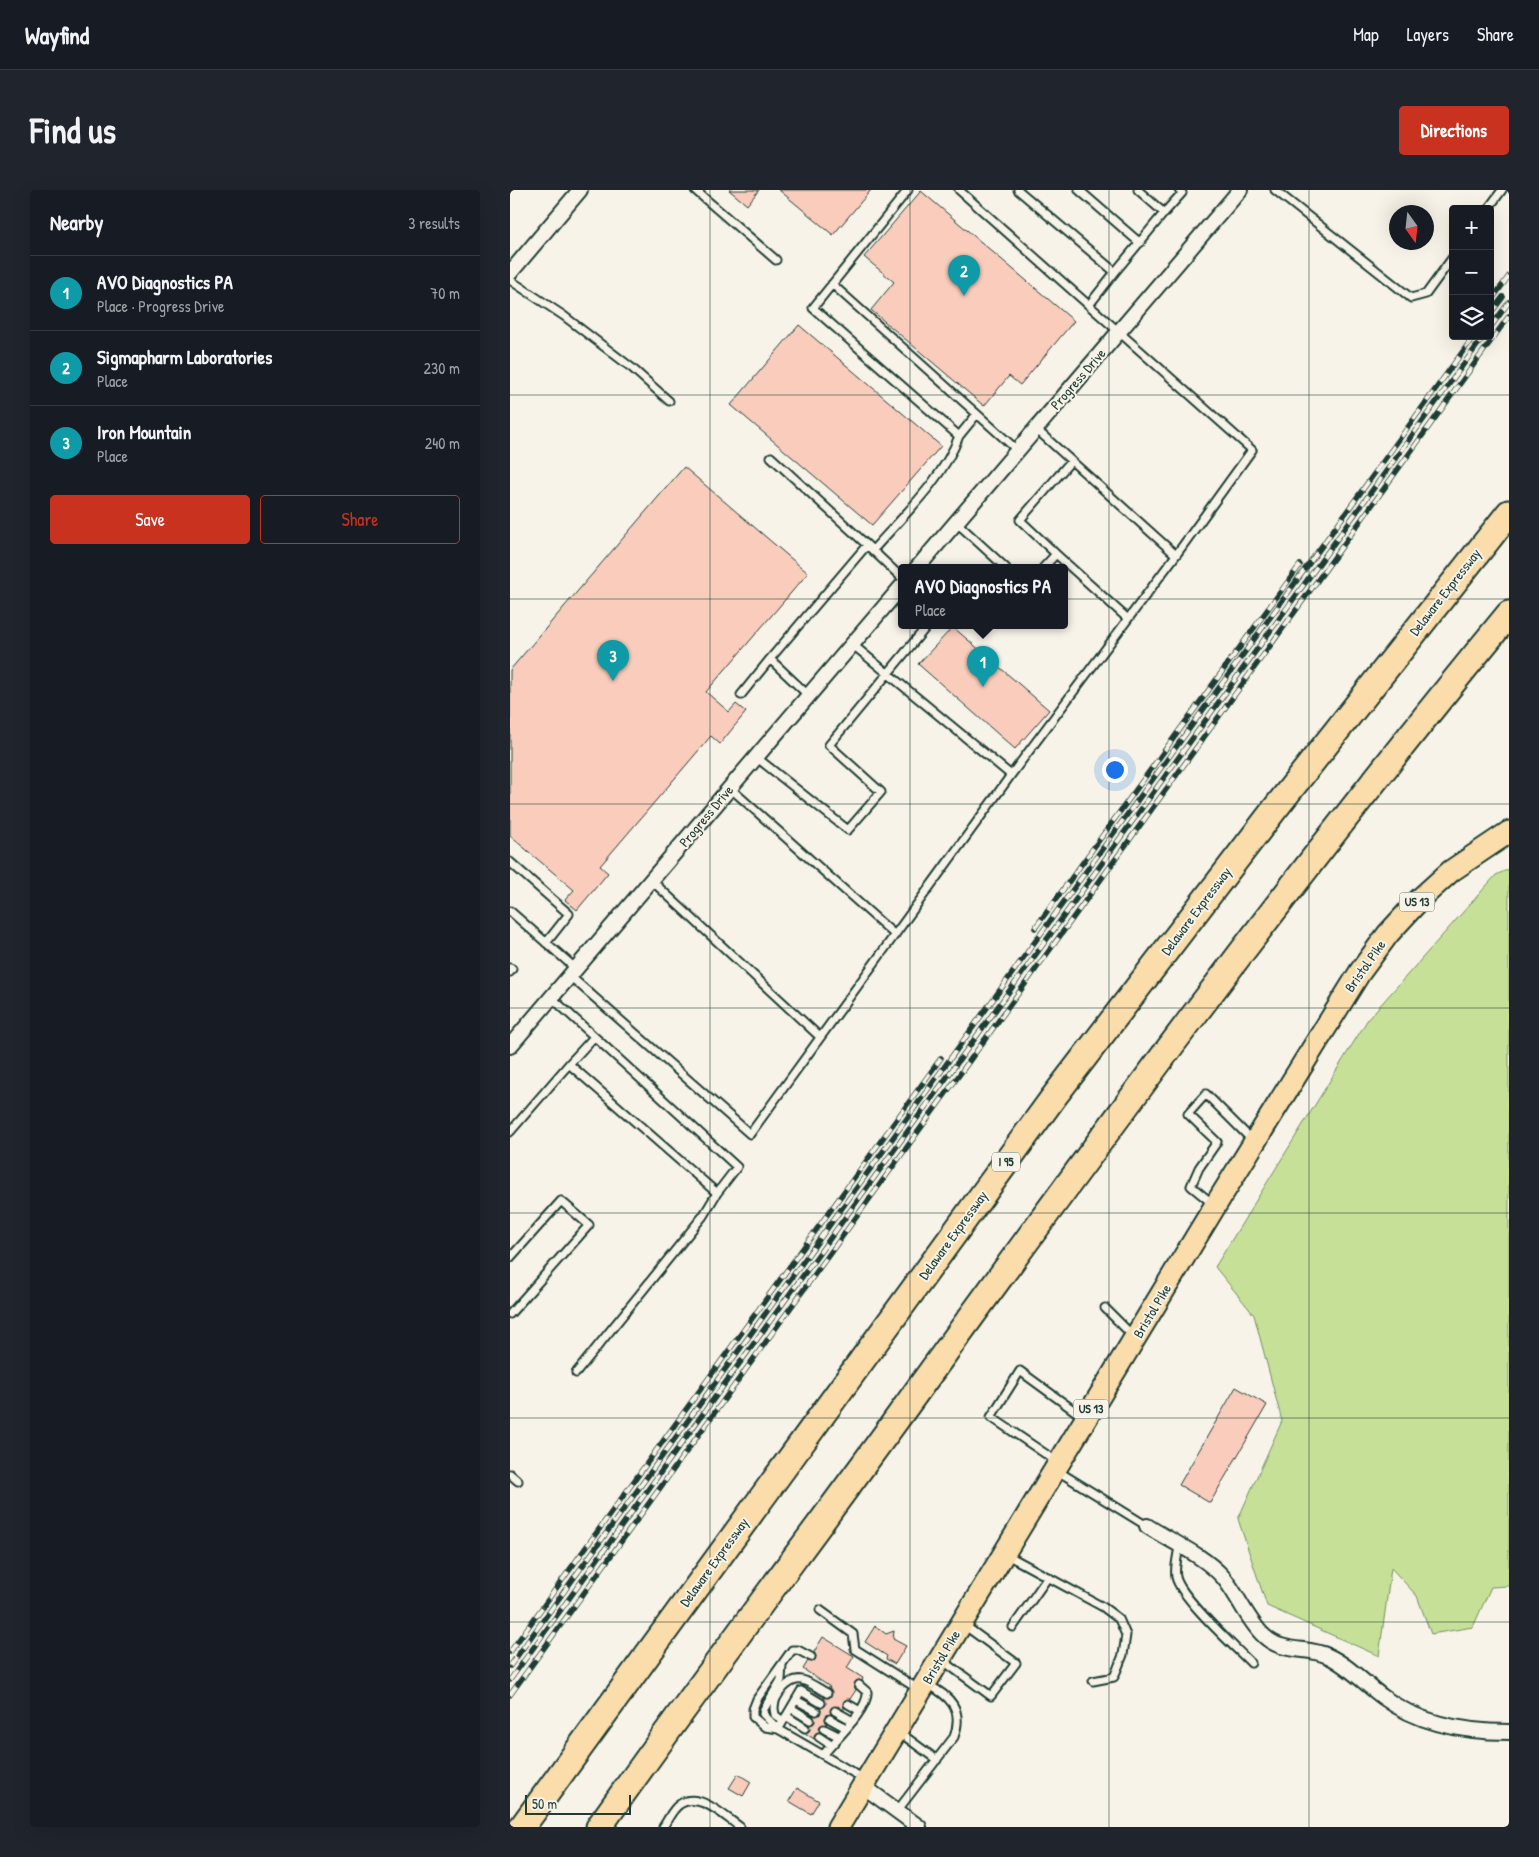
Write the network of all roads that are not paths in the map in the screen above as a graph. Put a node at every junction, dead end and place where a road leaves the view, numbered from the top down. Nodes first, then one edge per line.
1 (580, 190) edge
2 (695, 190) edge
3 (908, 190) edge
4 (959, 190) edge
5 (1018, 190) edge
6 (1079, 190) edge
7 (1138, 190) edge
8 (1179, 190) edge
9 (1240, 190) edge
10 (1275, 190) edge
11 (1502, 190) edge
12 (1491, 205) edge
13 (1164, 213) junction
14 (1140, 243) junction
15 (776, 260) dead end
16 (1449, 263) edge
17 (1115, 272) junction
18 (510, 273) edge
19 (510, 280) edge
20 (832, 284) junction
21 (1089, 305) junction
22 (1119, 332) junction
23 (669, 401) dead end
24 (978, 414) junction
25 (1036, 429) junction
26 (959, 436) junction
27 (1017, 450) junction
28 (771, 458) dead end
29 (1071, 461) junction
30 (1509, 503) edge
31 (1509, 513) edge
32 (956, 522) junction
33 (1492, 532) junction
34 (870, 548) junction
35 (1056, 554) junction
36 (1176, 555) junction
37 (920, 564) edge
38 (1002, 564) edge
39 (1047, 564) edge
40 (1067, 564) edge
41 (1068, 565) edge
42 (898, 574) edge
43 (898, 591) edge
44 (1509, 614) edge
45 (1128, 619) junction
46 (925, 629) edge
47 (852, 644) junction
48 (770, 659) junction
49 (887, 673) junction
50 (741, 695) dead end
51 (808, 695) junction
52 (756, 757) junction
53 (1011, 775) junction
54 (730, 788) junction
55 (1509, 832) edge
56 (510, 862) edge
57 (651, 880) junction
58 (510, 911) edge
59 (895, 935) junction
60 (546, 943) junction
61 (510, 968) edge
62 (510, 972) edge
63 (572, 972) junction
64 (551, 998) junction
65 (594, 1037) junction
66 (820, 1037) junction
67 (512, 1038) edge
68 (568, 1064) junction
69 (510, 1132) edge
70 (1254, 1142) junction
71 (717, 1192) junction
72 (1215, 1206) junction
73 (510, 1258) edge
74 (1105, 1308) dead end
75 (510, 1314) edge
76 (1135, 1338) junction
77 (576, 1373) dead end
78 (1086, 1419) junction
79 (1057, 1466) junction
80 (510, 1474) edge
81 (518, 1481) dead end
82 (1147, 1526) joint
83 (1179, 1546) junction
84 (1004, 1553) junction
85 (1048, 1577) junction
86 (820, 1610) dead end
87 (961, 1623) junction
88 (1014, 1627) dead end
89 (811, 1657) dead end
90 (940, 1659) junction
91 (782, 1663) junction
92 (1251, 1663) dead end
93 (1093, 1681) dead end
94 (859, 1685) dead end
95 (923, 1687) junction
96 (826, 1693) dead end
97 (796, 1700) junction
98 (821, 1703) dead end
99 (848, 1704) dead end
100 (791, 1708) junction
101 (816, 1711) dead end
102 (835, 1711) dead end
103 (860, 1711) junction
104 (784, 1719) junction
105 (830, 1719) dead end
106 (810, 1720) dead end
107 (853, 1721) junction
108 (806, 1728) dead end
109 (846, 1728) junction
110 (824, 1729) dead end
111 (778, 1730) junction
112 (897, 1730) junction
113 (1509, 1732) edge
114 (838, 1736) junction
115 (819, 1737) dead end
116 (831, 1745) junction
117 (823, 1755) junction
118 (937, 1760) junction
119 (865, 1783) junction
120 (897, 1811) junction
121 (522, 1827) edge
122 (599, 1827) edge
123 (663, 1827) edge
124 (740, 1827) edge
125 (838, 1827) edge
126 (919, 1827) edge

1 - 18 street
2 - 15 lane
3 - 20 lane
4 - 21 lane
5 - 17 lane
6 - 14 lane
7 - 13 lane
8 - 13 lane
9 - 22 street, Progress Drive
10 - 16 lane
11 - 12 lane
13 - 14 lane
14 - 17 lane
17 - 21 lane
19 - 23 lane
20 - 24 lane
20 - 26 lane
21 - 22 lane
22 - 25 street, Progress Drive
22 - 36 lane
24 - 26 lane
24 - 27 lane
25 - 27 street, Progress Drive
25 - 29 lane
26 - 34 lane
27 - 32 street, Progress Drive
28 - 34 lane
29 - 35 lane
29 - 36 lane
30 - 33 highway
31 - 33 highway, Delaware Expressway / I 95
32 - 37 street, Progress Drive
32 - 38 lane
33 - 121 highway, Delaware Expressway / I 95
34 - 42 lane
34 - 48 lane
35 - 39 lane
35 - 40 lane
36 - 45 lane
41 - 45 lane
43 - 47 street, Progress Drive
44 - 122 highway
45 - 53 lane
46 - 49 lane
47 - 49 lane
47 - 51 street, Progress Drive
48 - 50 lane
48 - 51 lane
49 - 52 lane
49 - 53 lane
51 - 52 street, Progress Drive
52 - 54 street, Progress Drive
53 - 59 lane
54 - 57 street, Progress Drive
54 - 59 lane
55 - 70 main road, Bristol Pike / US 13
56 - 60 lane
57 - 63 street, Progress Drive
57 - 66 lane
58 - 60 lane
59 - 66 lane
60 - 63 lane
61 - 62 lane
63 - 64 street, Progress Drive
63 - 66 lane
64 - 65 lane
64 - 67 street, Progress Drive
65 - 68 lane
65 - 71 lane
68 - 69 lane
68 - 71 lane
70 - 72 main road, Bristol Pike / US 13
70 - 72 lane
71 - 77 lane
72 - 76 main road, Bristol Pike / US 13
73 - 75 lane
74 - 76 lane
76 - 78 main road, Bristol Pike / US 13
78 - 79 main road, Bristol Pike / US 13
78 - 79 lane
79 - 82 lane
79 - 84 main road, Bristol Pike / US 13
80 - 81 lane
82 - 83 street
83 - 92 lane
83 - 113 street
84 - 85 lane
84 - 87 main road, Bristol Pike / US 13
85 - 88 lane
85 - 93 lane
86 - 95 lane
87 - 90 main road, Bristol Pike / US 13
87 - 90 lane
89 - 91 lane
90 - 95 main road, Bristol Pike / US 13
91 - 111 lane
91 - 111 lane
94 - 103 lane
95 - 112 main road, Bristol Pike / US 13
95 - 118 lane
96 - 104 lane
97 - 98 lane
97 - 100 lane
97 - 101 lane
99 - 103 lane
100 - 104 lane
100 - 106 lane
102 - 107 lane
103 - 107 lane
104 - 108 lane
104 - 111 lane
105 - 109 lane
107 - 109 lane
109 - 114 lane
110 - 114 lane
111 - 117 lane
112 - 118 lane
112 - 119 main road, Bristol Pike / US 13
114 - 116 lane
115 - 116 lane
116 - 117 lane
117 - 119 lane
118 - 120 lane
119 - 120 street
119 - 125 main road, Bristol Pike / US 13
120 - 126 street
123 - 124 lane

